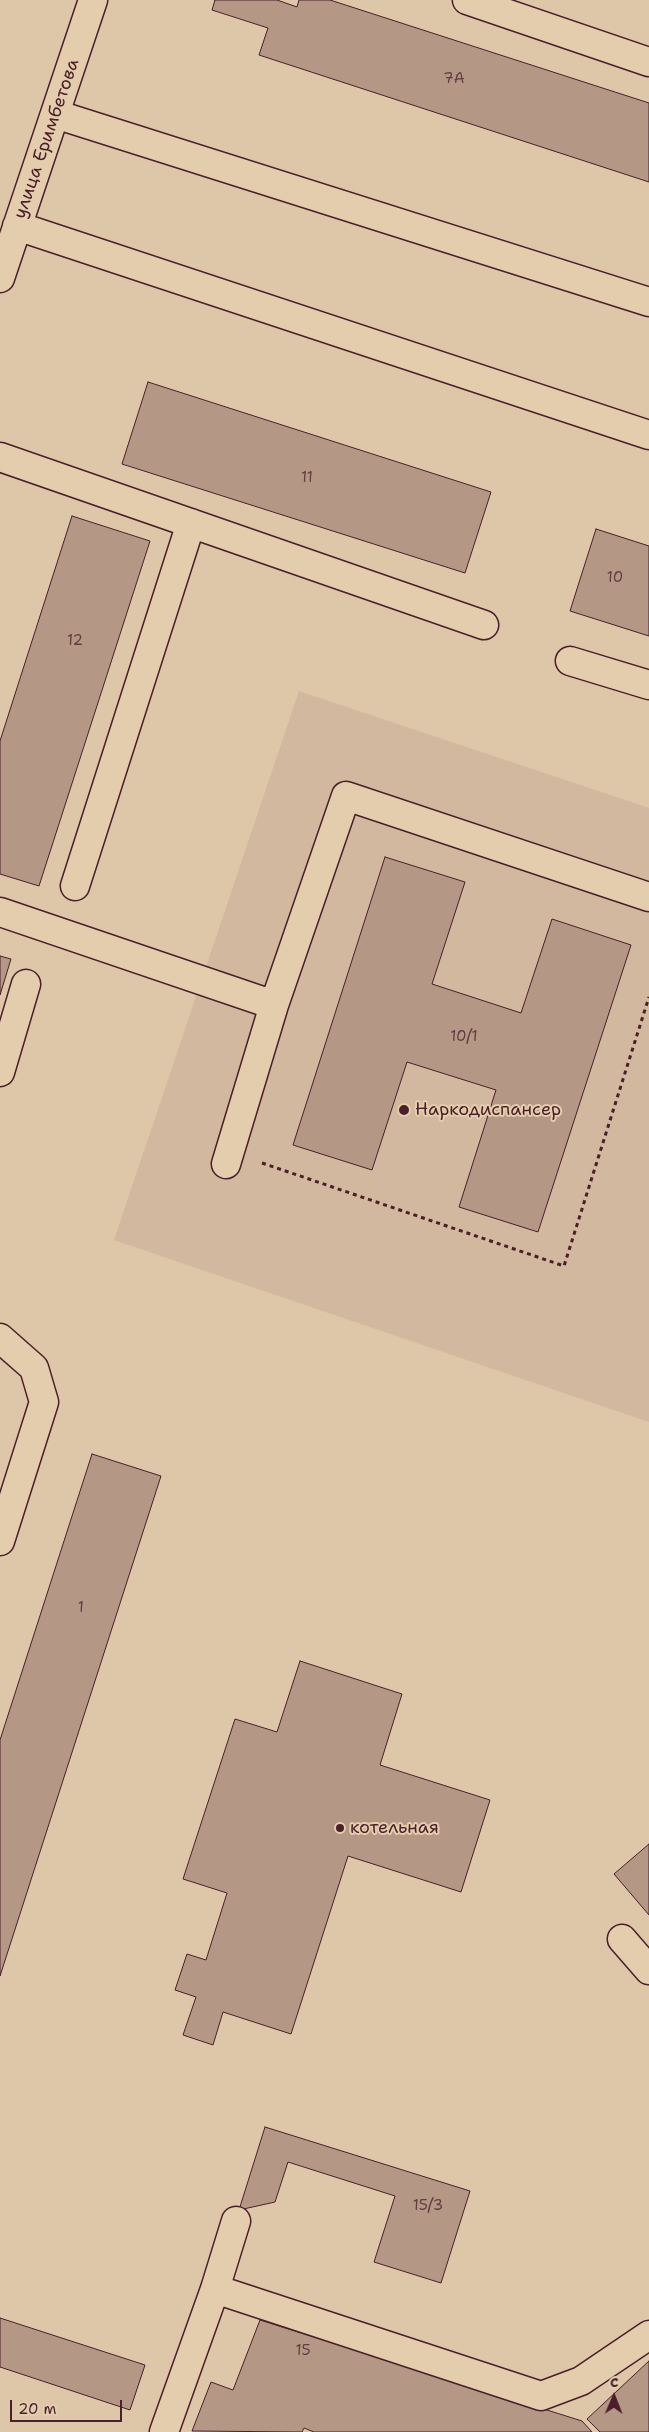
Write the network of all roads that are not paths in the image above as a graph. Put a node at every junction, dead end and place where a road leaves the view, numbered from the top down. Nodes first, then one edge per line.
1 (93, 0) edge
2 (467, 0) edge
3 (649, 62) edge
4 (55, 114) junction
5 (17, 226) junction
6 (0, 278) edge
7 (649, 302) edge
8 (649, 435) edge
9 (0, 457) edge
10 (191, 523) junction
11 (484, 625) dead end
12 (570, 661) dead end
13 (649, 685) edge
14 (75, 886) dead end
15 (649, 897) edge
16 (0, 912) edge
17 (26, 984) dead end
18 (274, 1005) junction
19 (0, 1072) edge
20 (228, 1158) road end
21 (0, 1338) edge
22 (0, 1541) edge
23 (622, 1939) dead end
24 (649, 1970) edge
25 (236, 2221) dead end
26 (215, 2289) junction
27 (649, 2335) edge
28 (164, 2432) edge

1 - 4 street, улица Еримбетова
2 - 3 street
4 - 5 street, улица Еримбетова
4 - 7 street
5 - 6 street, улица Еримбетова
5 - 8 street
9 - 10 street
10 - 11 street
10 - 14 street
12 - 13 street
15 - 18 street
16 - 18 street
17 - 19 street
18 - 20 street
21 - 22 street
23 - 24 street
25 - 26 street
26 - 27 street
26 - 28 street

